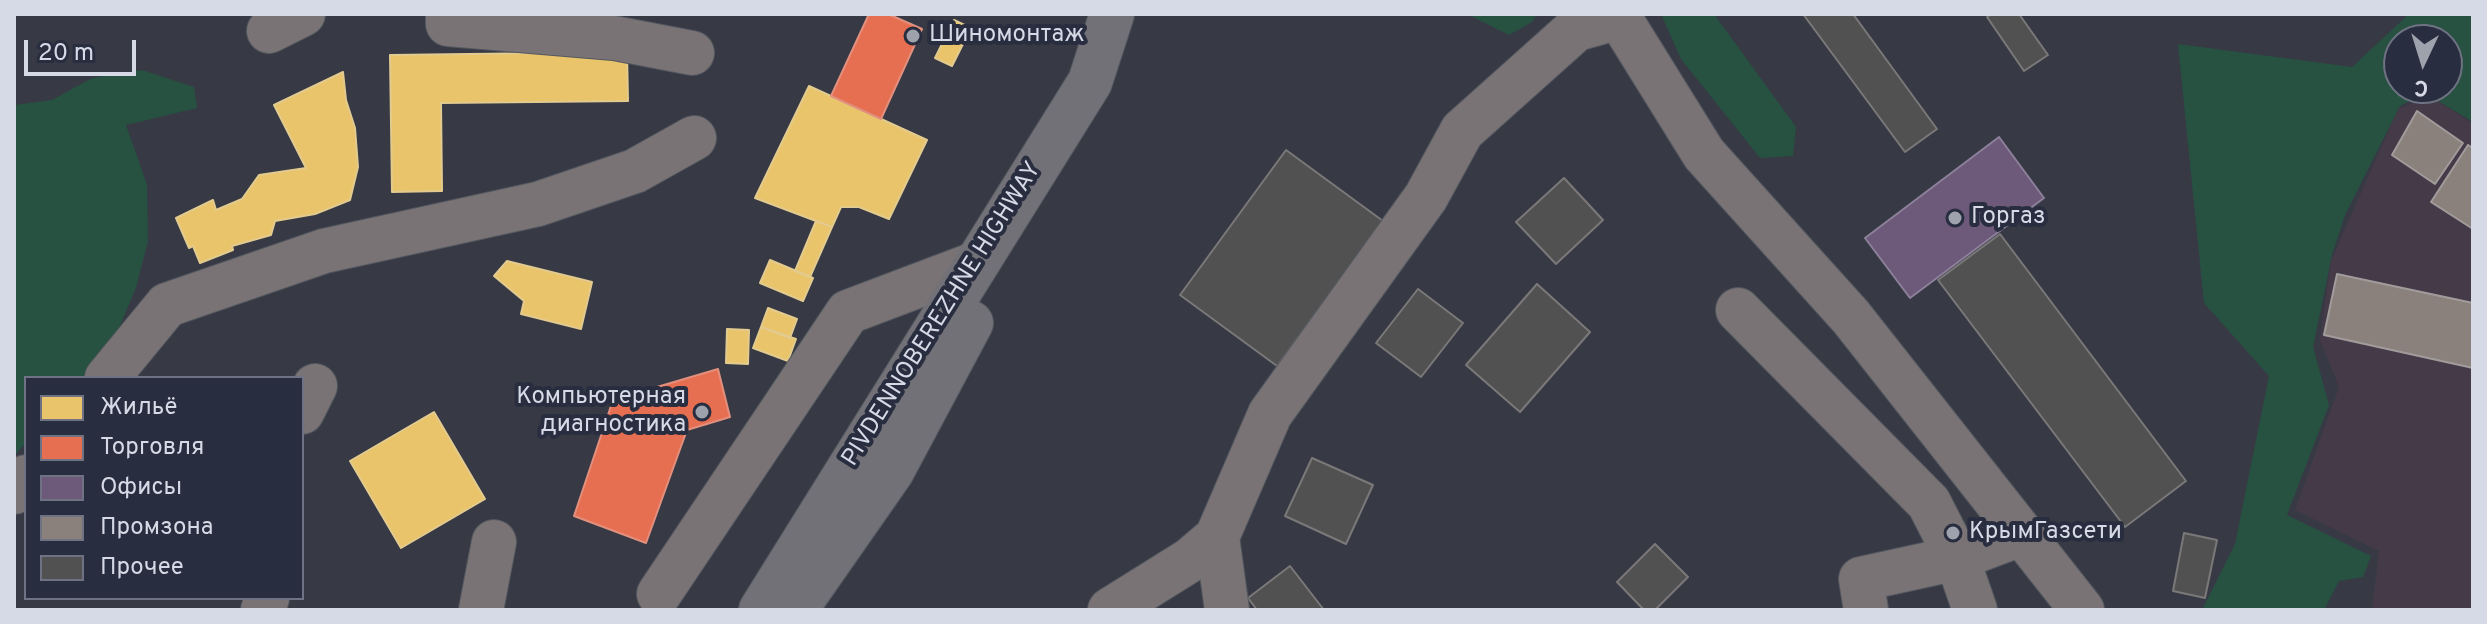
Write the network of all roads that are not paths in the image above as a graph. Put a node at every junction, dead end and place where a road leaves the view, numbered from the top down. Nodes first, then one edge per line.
1 (448, 14) edge
2 (1112, 14) edge
3 (1142, 14) edge
4 (1618, 16) edge
5 (692, 53) dead end
6 (694, 138) dead end
7 (975, 264) junction
8 (1738, 310) dead end
9 (109, 376) edge
10 (2021, 534) junction
11 (1217, 537) junction
12 (494, 542) dead end
13 (1957, 558) junction
14 (659, 594) dead end
15 (481, 610) edge
16 (761, 610) edge
17 (795, 610) edge
18 (1110, 610) edge
19 (1227, 610) edge
20 (1866, 610) edge
21 (1975, 610) edge
22 (2082, 610) edge

1 - 5 street
2 - 7 highway, PIVDENNOBEREZHNE HIGHWAY
3 - 17 highway, PIVDENNOBEREZHNE HIGHWAY
4 - 10 street
4 - 11 street
6 - 9 street
7 - 14 street
7 - 16 highway, PIVDENNOBEREZHNE HIGHWAY
8 - 13 street
10 - 13 street
10 - 22 street
11 - 18 street
11 - 19 street
12 - 15 street
13 - 20 street
13 - 21 street

